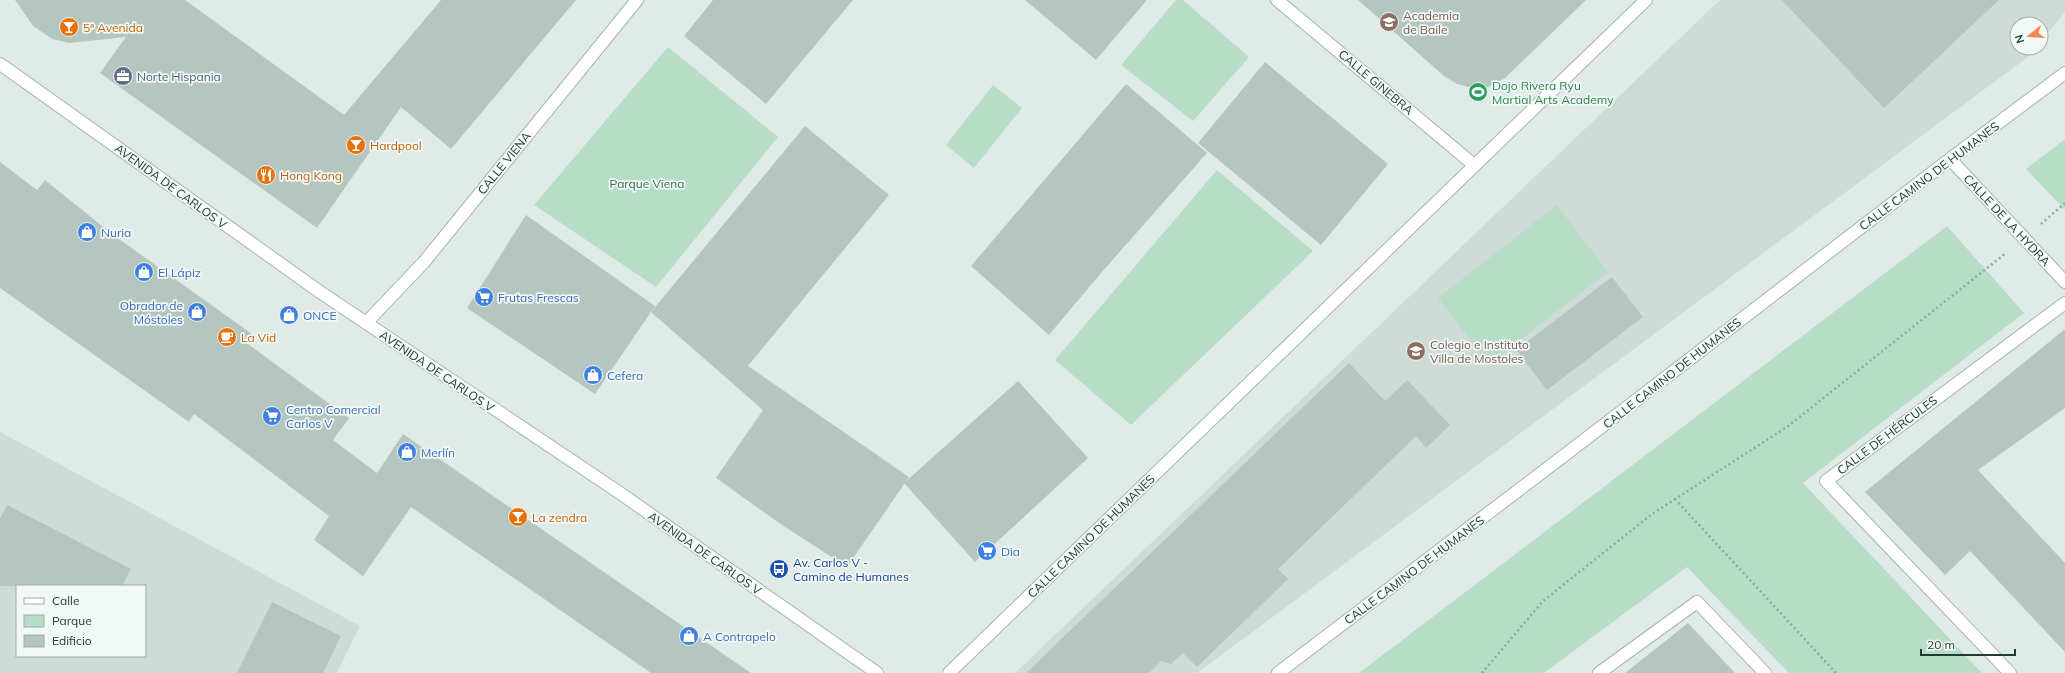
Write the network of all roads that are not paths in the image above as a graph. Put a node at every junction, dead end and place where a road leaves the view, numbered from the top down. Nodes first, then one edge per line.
1 (636, 0) edge
2 (1277, 0) edge
3 (1646, 0) edge
4 (0, 64) edge
5 (2065, 73) edge
6 (1950, 158) junction
7 (1474, 165) junction
8 (2065, 282) edge
9 (2065, 303) edge
10 (366, 323) junction
11 (878, 673) edge
12 (949, 673) edge
13 (1278, 673) edge
14 (1599, 673) edge
15 (1765, 673) edge
16 (2010, 673) edge

1 - 10 street, CALLE VIENA
2 - 7 street, CALLE GINEBRA
3 - 7 street, CALLE CAMINO DE HUMANES
4 - 10 street, AVENIDA DE CARLOS V
5 - 6 street, CALLE CAMINO DE HUMANES
6 - 8 street, CALLE DE LA HYDRA
6 - 13 street, CALLE CAMINO DE HUMANES
7 - 12 street, CALLE CAMINO DE HUMANES
9 - 16 street, CALLE DE HÉRCULES
10 - 11 street, AVENIDA DE CARLOS V
14 - 15 street

